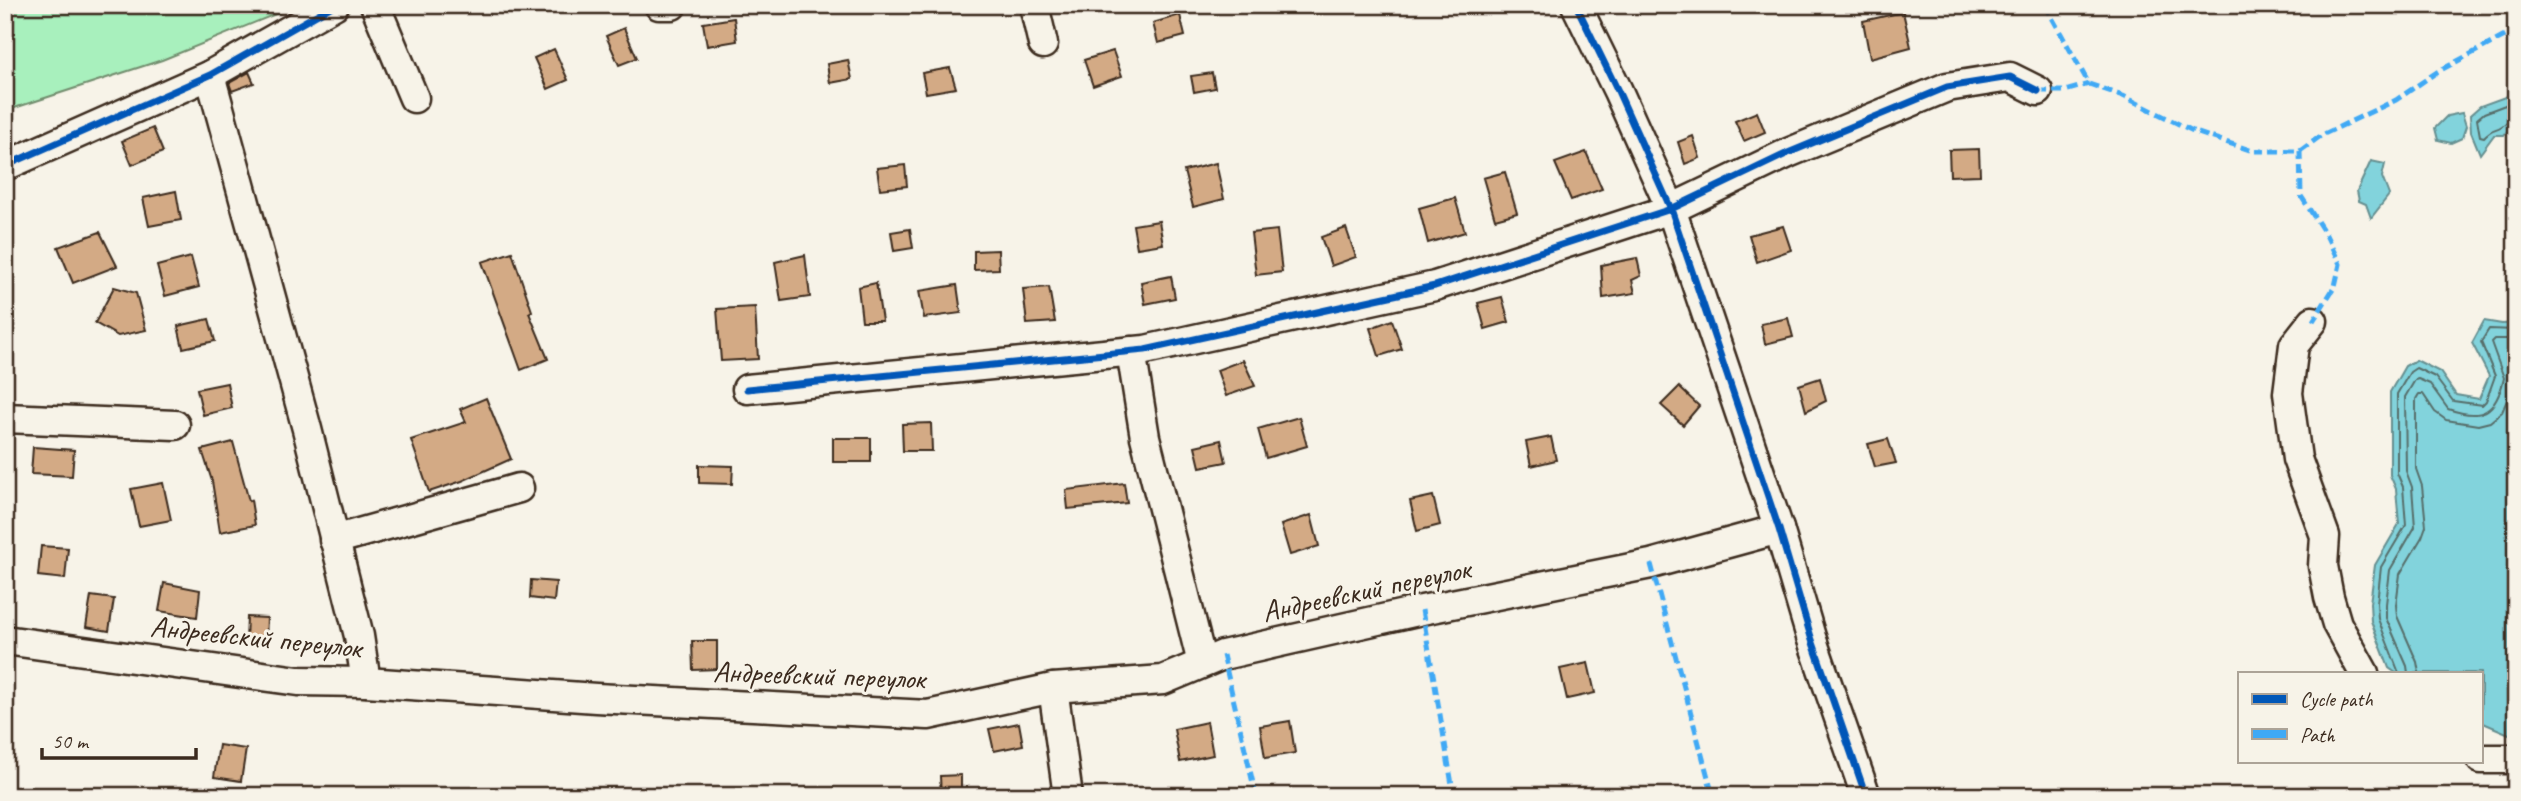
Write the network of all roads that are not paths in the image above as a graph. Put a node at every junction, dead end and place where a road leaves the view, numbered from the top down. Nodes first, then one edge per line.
1 (334, 5) edge
2 (375, 5) edge
3 (659, 5) edge
4 (672, 5) edge
5 (1034, 5) edge
6 (1576, 5) edge
7 (1043, 44) dead end
8 (210, 75) junction
9 (2038, 91) dead end
10 (414, 98) dead end
11 (5, 166) edge
12 (1671, 209) junction
13 (2313, 321) dead end
14 (1132, 351) junction
15 (747, 389) dead end
16 (5, 418) edge
17 (174, 425) dead end
18 (519, 488) dead end
19 (1779, 529) junction
20 (334, 540) junction
21 (5, 640) edge
22 (1202, 663) junction
23 (2363, 672) edge
24 (366, 682) junction
25 (1053, 688) junction
26 (2482, 759) edge
27 (2516, 759) edge
28 (1068, 796) edge
29 (1867, 796) edge

1 - 8 street
2 - 10 street
3 - 4 street
5 - 7 street
6 - 12 street
8 - 11 street
8 - 20 street
9 - 12 street
12 - 14 street
12 - 19 street
13 - 23 street
14 - 15 street
14 - 22 street
16 - 17 street
18 - 20 street
19 - 22 street, Андреевский переулок
19 - 29 street
20 - 24 street
21 - 24 street, Андреевский переулок
22 - 25 street, Андреевский переулок
24 - 25 street, Андреевский переулок
25 - 28 street
26 - 27 street

